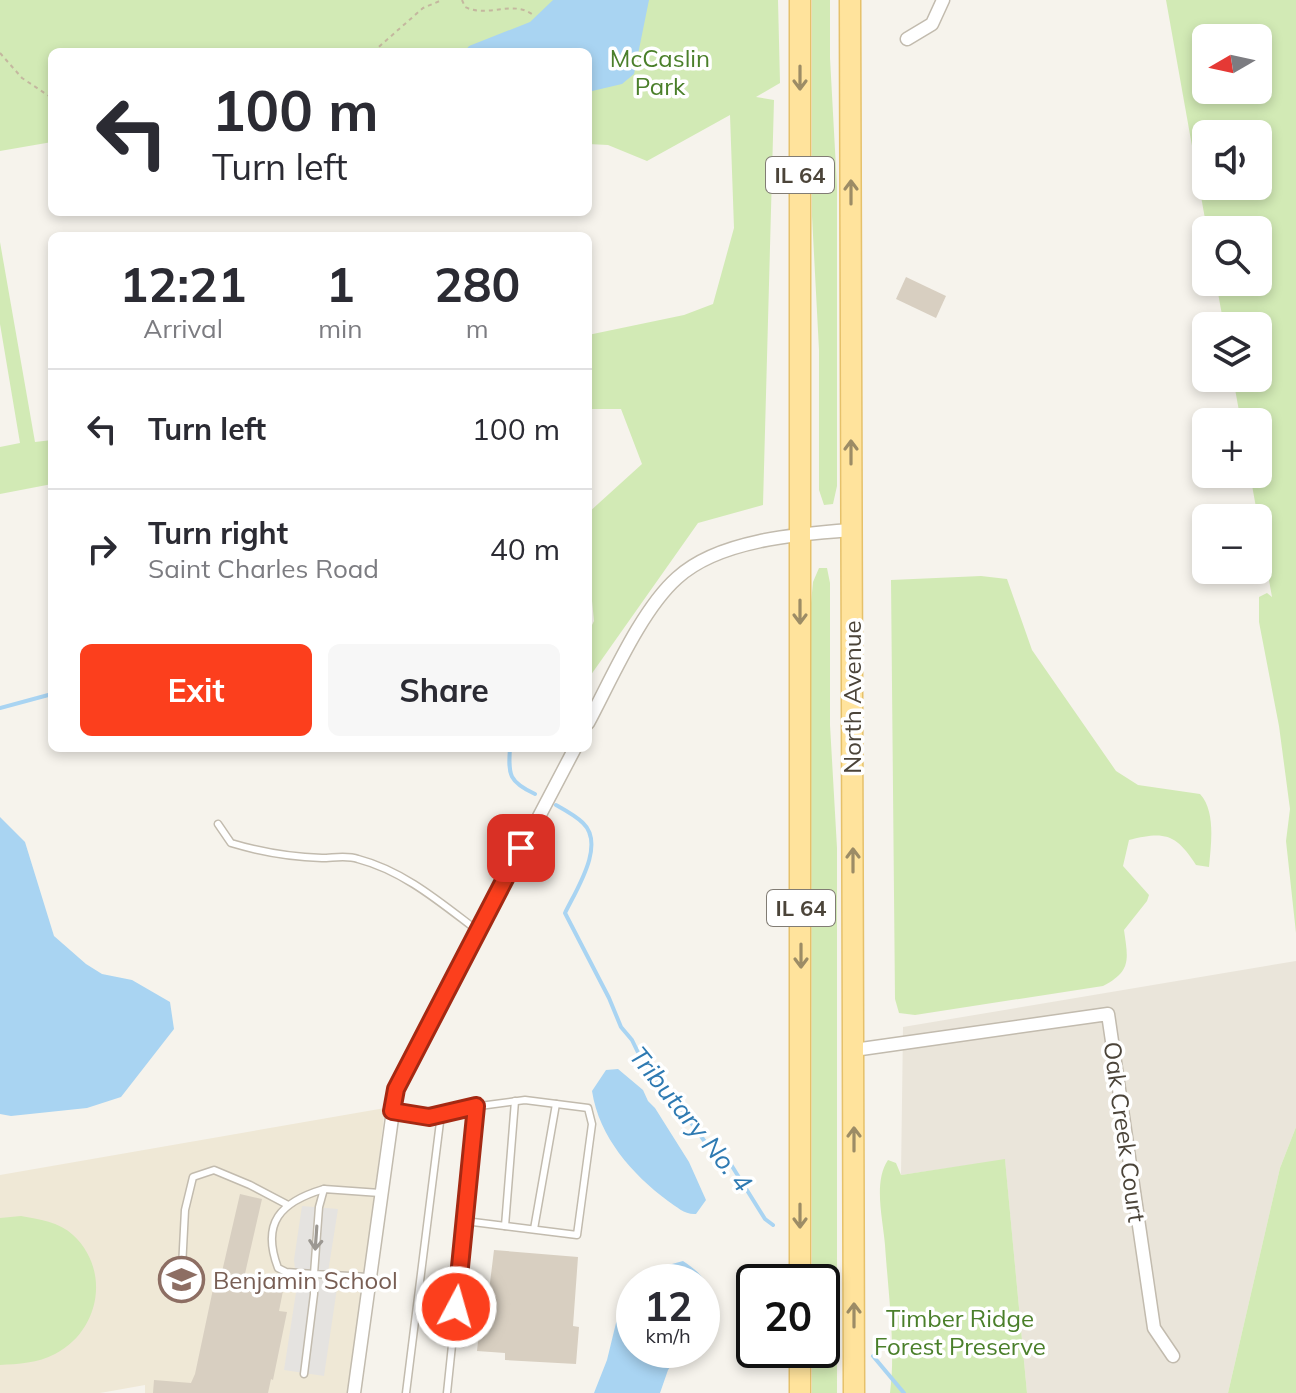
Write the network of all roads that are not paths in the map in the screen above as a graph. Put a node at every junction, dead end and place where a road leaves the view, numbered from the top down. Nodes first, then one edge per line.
1 (800, 0) edge
2 (850, 0) edge
3 (943, 0) edge
4 (907, 39) dead end
5 (851, 530) junction
6 (799, 534) junction
7 (592, 716) edge
8 (573, 752) edge
9 (218, 824) dead end
10 (478, 931) junction
11 (854, 1050) junction
12 (515, 1101) junction
13 (556, 1104) junction
14 (476, 1106) junction
15 (392, 1111) junction
16 (441, 1114) junction
17 (324, 1189) junction
18 (380, 1193) junction
19 (288, 1205) junction
20 (465, 1221) junction
21 (505, 1226) junction
22 (534, 1229) junction
23 (800, 1264) edge
24 (314, 1274) junction
25 (368, 1277) junction
26 (181, 1287) dead end
27 (1173, 1356) dead end
28 (800, 1368) edge
29 (304, 1374) dead end
30 (354, 1393) edge
31 (406, 1393) edge
32 (447, 1393) edge
33 (800, 1393) edge
34 (854, 1393) edge

1 -> 6 main road, IL 64
5 -> 2 main road, North Avenue / IL 64
3 - 4 street
5 - 6 street
11 -> 5 main road, North Avenue / IL 64
6 - 7 street
6 -> 23 main road, IL 64
8 - 10 street
9 - 10 lane
10 - 15 street
11 - 27 street, Oak Creek Court
34 -> 11 main road, North Avenue / IL 64
12 - 13 lane
12 - 14 lane
12 - 21 lane
13 - 22 lane
13 - 22 lane
14 - 16 lane
14 - 20 lane
15 - 16 lane
15 - 18 street
16 - 31 lane
17 - 18 lane
17 - 19 lane
17 -> 24 lane
18 - 25 street
19 - 24 lane
19 - 26 lane
20 - 21 lane
20 - 32 lane
21 - 22 lane
24 - 25 lane
24 - 29 lane
25 - 30 street
28 - 33 main road

